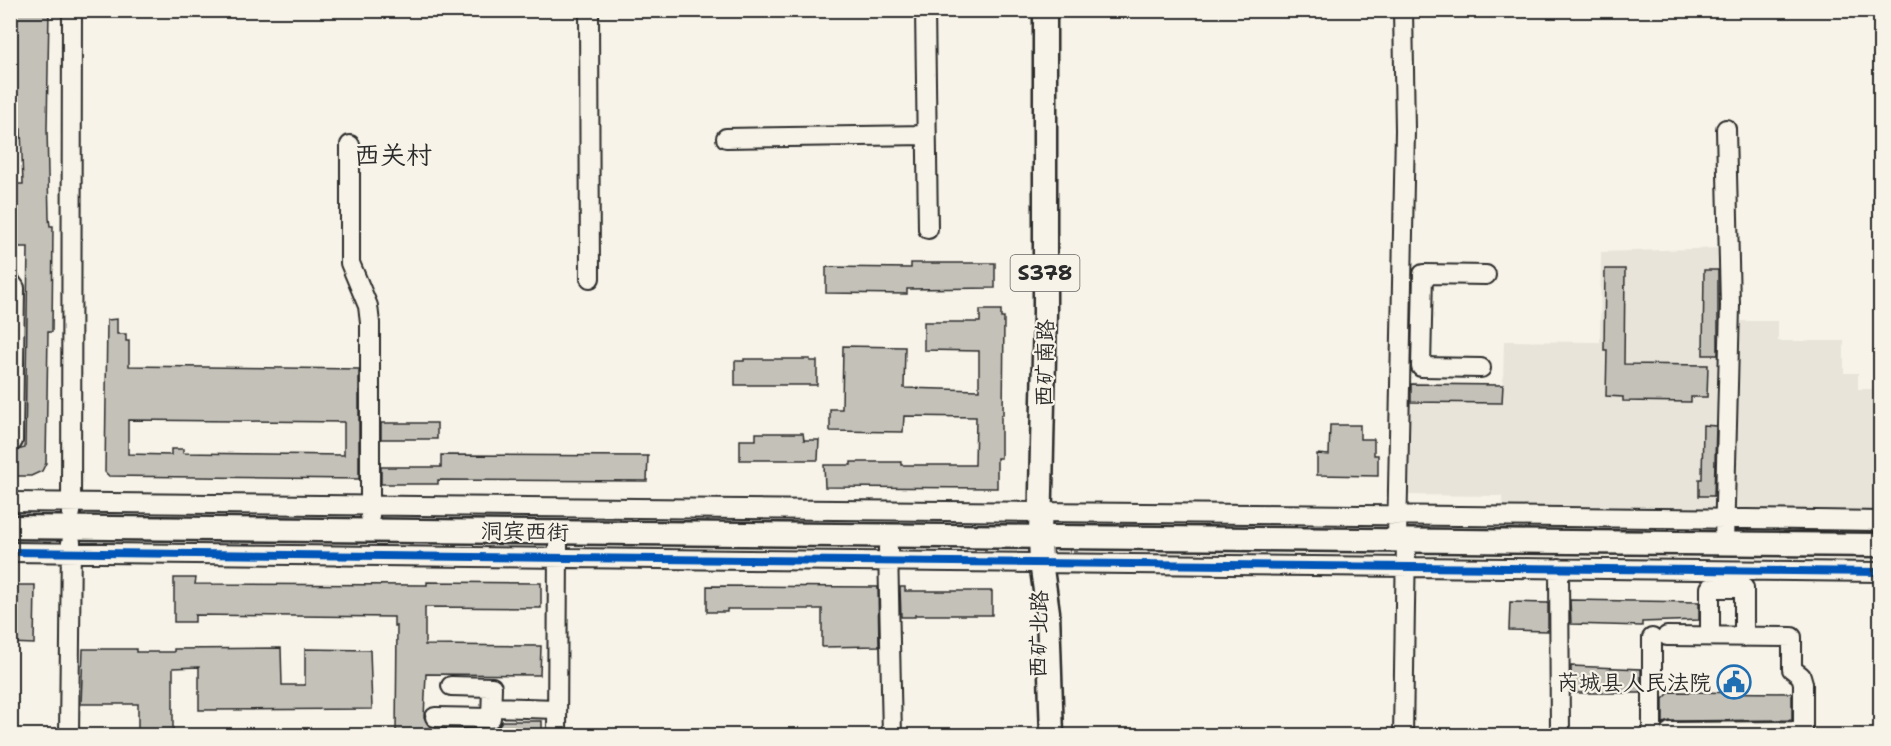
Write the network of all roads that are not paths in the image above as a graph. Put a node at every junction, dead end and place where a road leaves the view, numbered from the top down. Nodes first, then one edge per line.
1 (72, 10) edge
2 (589, 10) edge
3 (926, 10) edge
4 (1045, 10) edge
5 (1403, 10) edge
6 (1726, 129) dead end
7 (927, 135) junction
8 (726, 138) dead end
9 (350, 146) dead end
10 (928, 229) dead end
11 (1402, 274) junction
12 (1423, 274) junction
13 (1486, 275) dead end
14 (590, 278) dead end
15 (10, 281) edge
16 (1481, 368) dead end
17 (10, 441) edge
18 (10, 502) edge
19 (71, 503) junction
20 (370, 506) junction
21 (1041, 512) junction
22 (1398, 514) junction
23 (1724, 519) junction
24 (1881, 521) edge
25 (10, 526) edge
26 (71, 527) junction
27 (370, 530) junction
28 (558, 531) junction
29 (888, 535) junction
30 (1040, 536) junction
31 (1402, 540) junction
32 (1726, 543) junction
33 (1881, 545) edge
34 (10, 552) edge
35 (71, 552) junction
36 (558, 557) junction
37 (888, 561) junction
38 (1041, 562) junction
39 (1406, 566) junction
40 (1558, 568) junction
41 (1881, 572) edge
42 (1728, 579) junction
43 (1710, 636) junction
44 (1744, 637) junction
45 (451, 686) dead end
46 (492, 707) junction
47 (558, 709) junction
48 (435, 717) dead end
49 (1661, 734) edge
50 (69, 735) edge
51 (557, 735) edge
52 (892, 735) edge
53 (1039, 735) edge
54 (1052, 735) edge
55 (1402, 735) edge
56 (1560, 735) edge

1 - 19 street
2 - 14 street
3 - 7 street
4 - 21 main road, 西矿南路 / S378
5 - 11 street
6 - 23 street
7 - 8 street
7 - 10 street
9 - 20 street
11 - 12 street
11 - 22 street
12 - 13 street
12 - 16 street
15 - 17 street
18 - 19 street
19 - 20 street
19 - 26 street
20 - 21 street
20 - 27 street
21 - 22 street
21 - 30 main road, 西矿南路 / S378
22 - 23 street
22 - 31 street
23 - 24 street
23 - 32 street
25 - 26 main road, 洞宾西街
26 - 27 main road, 洞宾西街
26 - 35 street
27 - 28 main road, 洞宾西街
28 - 29 main road, 洞宾西街
28 - 36 street
29 - 30 main road, 洞宾西街
29 - 37 street
30 - 31 main road, 洞宾西街
30 - 38 main road, 西矿南路
31 - 32 main road, 洞宾西街
31 - 39 street
32 - 33 main road, 洞宾西街
32 - 42 street
34 - 35 street
35 - 36 street
35 - 50 street
36 - 37 street
36 - 47 street
37 - 38 street
37 - 52 street
38 - 39 street
38 - 53 main road, 西矿北路
38 - 54 main road, 西矿北路
39 - 40 street
39 - 55 street
40 - 42 street
40 - 56 street
41 - 42 street
42 - 43 street
42 - 44 street
43 - 44 street
43 - 49 street
44 - 49 street
45 - 46 street
46 - 47 street
46 - 48 street
47 - 51 street

